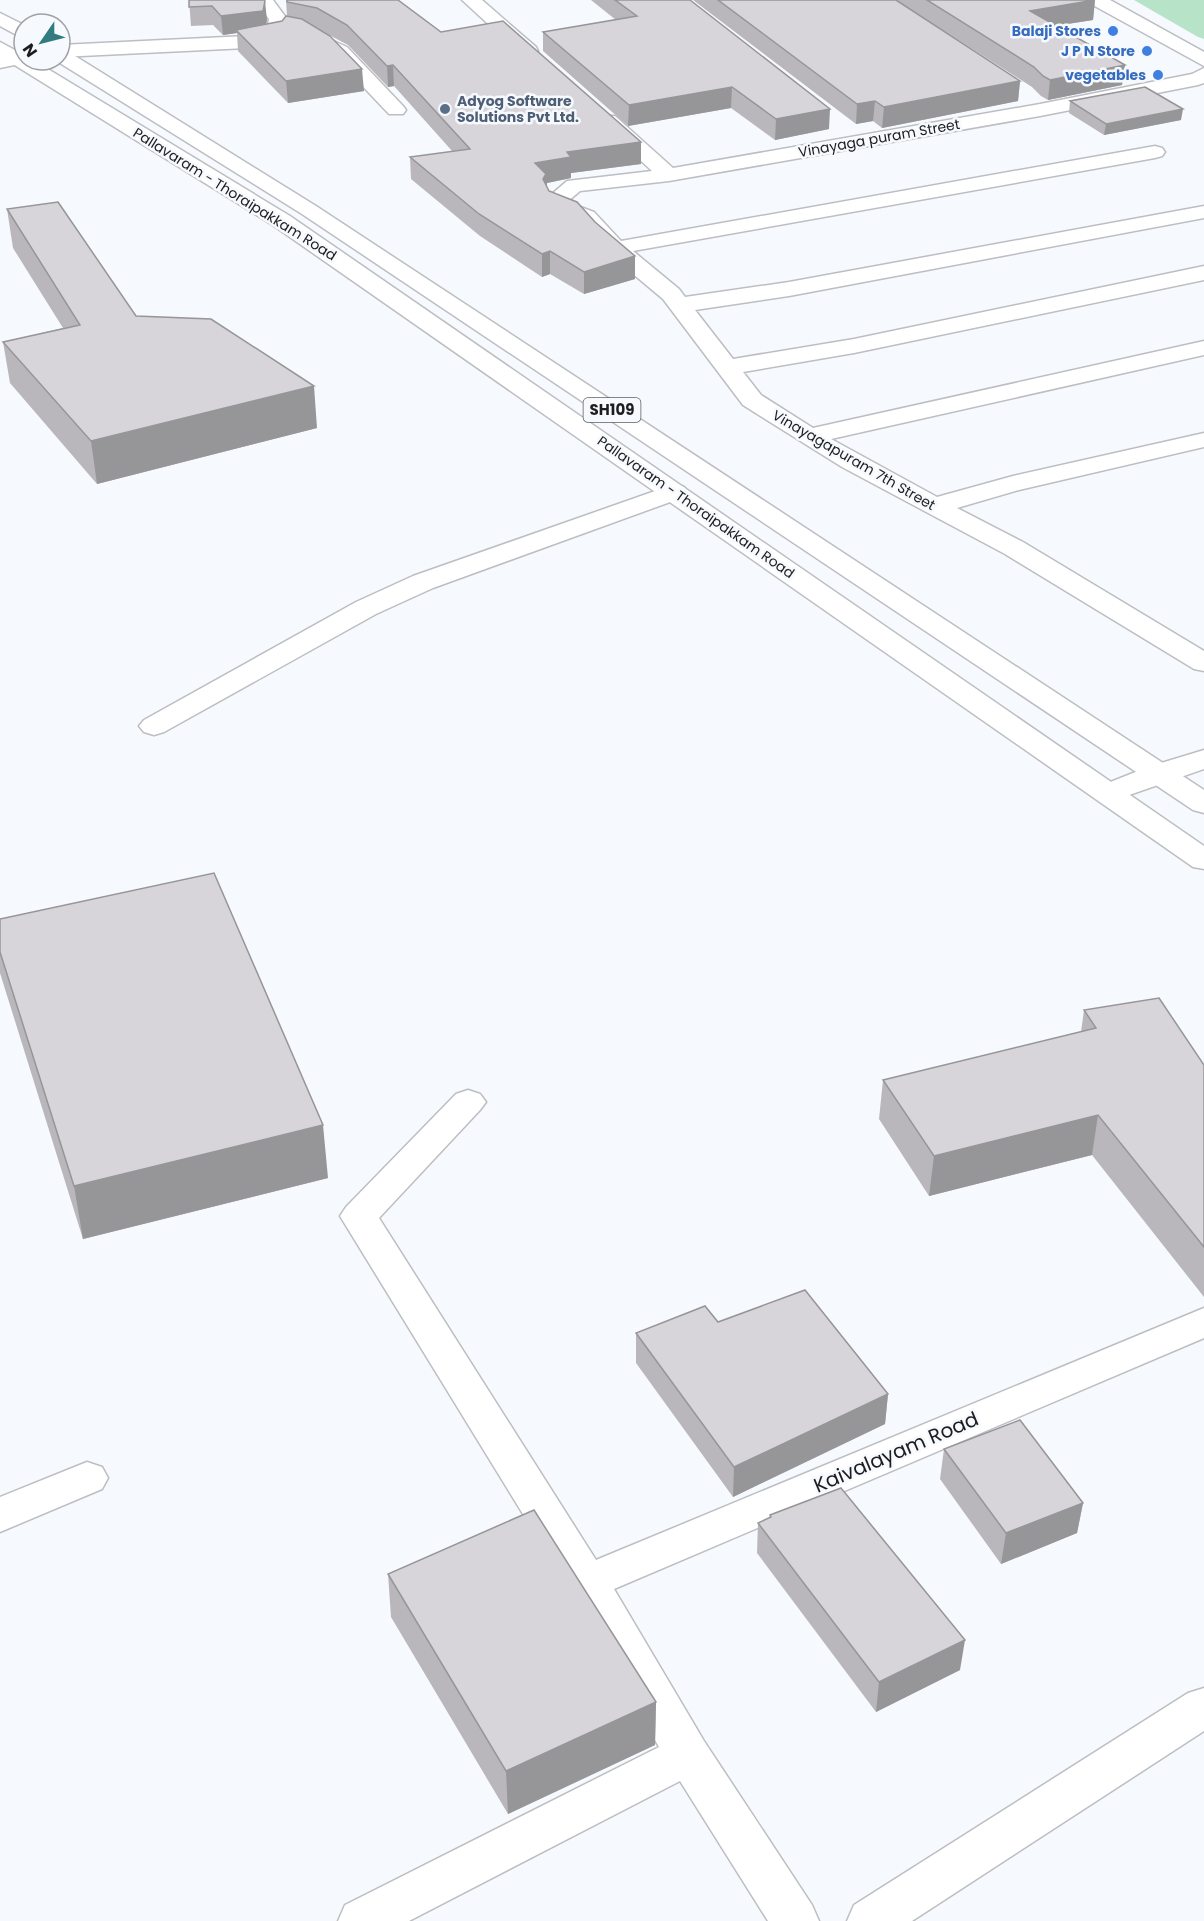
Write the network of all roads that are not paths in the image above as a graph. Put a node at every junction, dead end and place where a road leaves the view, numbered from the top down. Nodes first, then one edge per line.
1 (264, 0) edge
2 (471, 0) edge
3 (1096, 0) edge
4 (277, 27) junction
5 (72, 52) edge
6 (6, 57) edge
7 (1204, 60) edge
8 (72, 61) edge
9 (542, 62) edge
10 (1204, 74) edge
11 (1024, 93) dead end
12 (595, 109) edge
13 (396, 110) dead end
14 (1040, 110) junction
15 (839, 125) dead end
16 (864, 140) junction
17 (1155, 152) dead end
18 (669, 175) junction
19 (556, 200) joint
20 (1204, 212) edge
21 (616, 248) junction
22 (1204, 273) edge
23 (679, 305) junction
24 (1204, 348) edge
25 (727, 367) junction
26 (810, 436) junction
27 (1204, 440) edge
28 (675, 492) junction
29 (934, 506) junction
30 (1204, 663) edge
31 (154, 726) dead end
32 (1204, 759) edge
33 (1159, 773) junction
34 (1109, 793) junction
35 (1204, 804) edge
36 (1204, 860) edge
37 (468, 1102) dead end
38 (1204, 1322) edge
39 (87, 1478) dead end
40 (0, 1515) edge
41 (587, 1582) junction
42 (1204, 1707) edge
43 (688, 1755) junction
44 (362, 1921) edge
45 (795, 1921) edge
46 (871, 1921) edge

1 - 4 street
2 - 9 street
3 - 7 street
4 - 5 street
4 - 13 street
6 - 28 street, Pallavaram - Thoraipakkam Road / SH109
8 - 33 street, Pallavaram - Thoraipakkam Road / SH109
10 - 14 street, Vinayaga puram Street
11 - 14 street
12 - 18 street
14 - 16 street, Vinayaga puram Street
15 - 16 street
16 - 18 street, Vinayaga puram Street
17 - 21 street
18 - 19 street, Vinayaga puram Street
19 - 21 street, Vinayagapuram 7th Street
20 - 23 street
21 - 23 street, Vinayagapuram 7th Street
22 - 25 street
23 - 25 street, Vinayagapuram 7th Street
24 - 26 street
25 - 26 street, Vinayagapuram 7th Street
26 - 29 street, Vinayagapuram 7th Street
27 - 29 street
28 - 31 street
28 - 34 street, Pallavaram - Thoraipakkam Road / SH109
29 - 30 street, Vinayagapuram 7th Street
32 - 33 street
33 - 34 street
33 - 35 street, Pallavaram - Thoraipakkam Road / SH109
34 - 36 street, Pallavaram - Thoraipakkam Road / SH109
37 - 41 street
38 - 41 street, Kaivalayam Road
39 - 40 street
41 - 43 street
42 - 46 street
43 - 44 street
43 - 45 street

